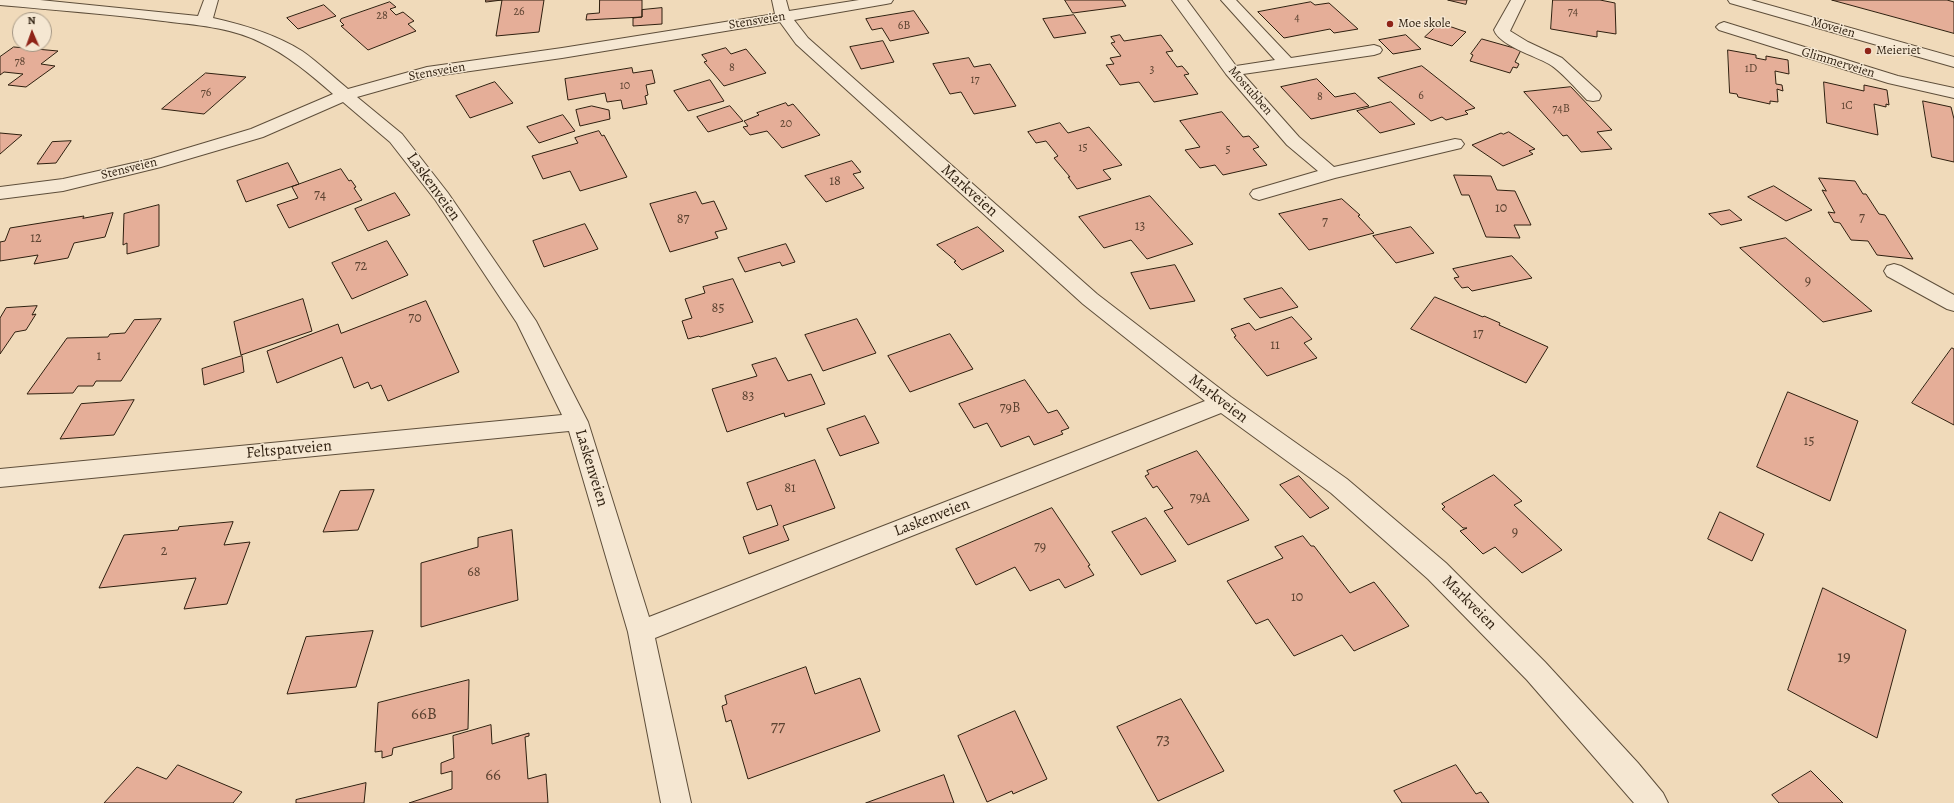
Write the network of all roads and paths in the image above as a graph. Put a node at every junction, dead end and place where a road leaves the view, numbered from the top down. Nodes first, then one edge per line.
1 (211, 0) edge
2 (886, 0) edge
3 (1179, 0) edge
4 (1228, 0) edge
5 (1518, 0) edge
6 (1735, 0) edge
7 (0, 1) edge
8 (781, 8) edge
9 (204, 21) junction
10 (1724, 27) dead end
11 (1374, 50) dead end
12 (1954, 62) edge
13 (1287, 63) junction
14 (1232, 71) junction
15 (1954, 93) edge
16 (345, 95) junction
17 (1593, 96) dead end
18 (1455, 144) dead end
19 (1331, 173) junction
20 (0, 193) edge
21 (1258, 194) dead end
22 (1894, 271) dead end
23 (1954, 304) edge
24 (1223, 404) junction
25 (577, 422) junction
26 (0, 478) edge
27 (641, 632) junction
28 (676, 803) edge
29 (1653, 803) edge

1 - 9 street
2 - 8 street, Stensveien
3 - 14 street, Mostubben
4 - 13 street
5 - 17 street
6 - 12 street, Moveien
7 - 9 street, Laskenveien
8 - 16 street, Stensveien
8 - 24 street, Markveien
9 - 16 street, Laskenveien
10 - 15 street, Glimmerveien
11 - 13 street
13 - 14 street
14 - 19 street, Mostubben
16 - 20 street, Stensveien
16 - 25 street, Laskenveien
18 - 19 street
19 - 21 street
22 - 23 street
24 - 27 street, Laskenveien
24 - 29 street, Markveien
25 - 26 street, Feltspatveien
25 - 27 street, Laskenveien
27 - 28 street, Laskenveien

